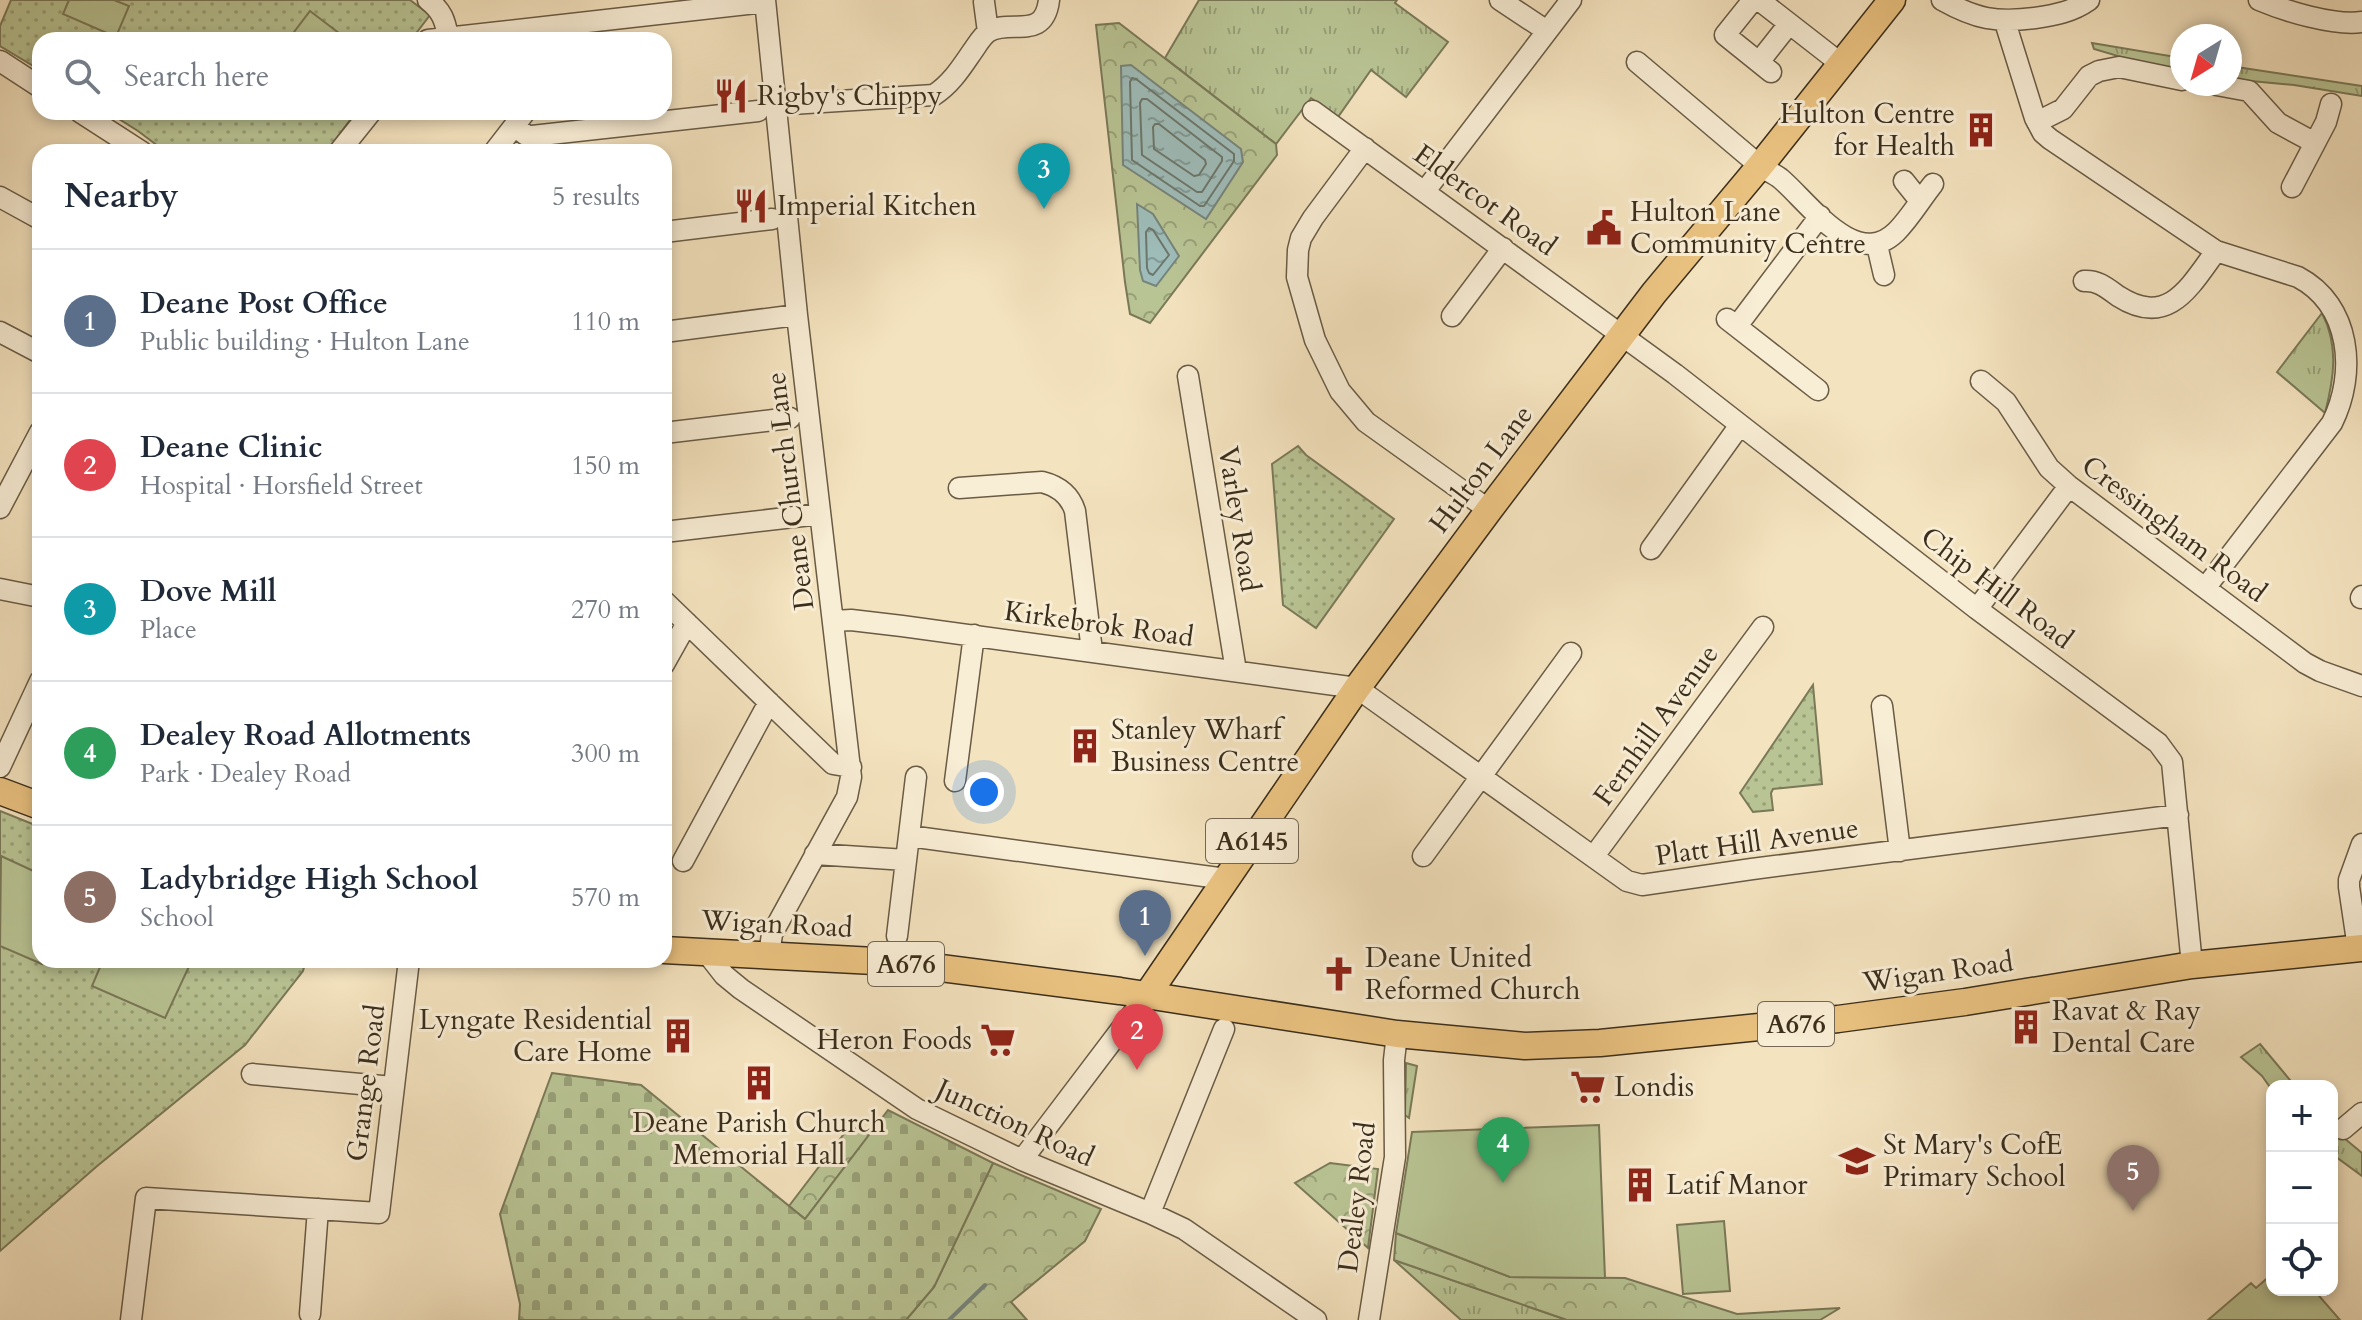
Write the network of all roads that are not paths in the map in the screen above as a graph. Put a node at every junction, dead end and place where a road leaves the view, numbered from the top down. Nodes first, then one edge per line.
1 (428, 0) edge
2 (1049, 0) edge
3 (1500, 0) edge
4 (1571, 0) edge
5 (1753, 0) edge
6 (1759, 0) edge
7 (1892, 0) edge
8 (1942, 0) edge
9 (2089, 0) edge
10 (2259, 0) edge
11 (765, 1) edge
12 (984, 2) dead end
13 (650, 7) edge
14 (595, 21) junction
15 (2005, 22) junction
16 (2362, 22) edge
17 (1789, 24) junction
18 (1547, 31) junction
19 (447, 32) edge
20 (494, 32) edge
21 (586, 32) edge
22 (988, 32) junction
23 (0, 61) edge
24 (1637, 62) dead end
25 (1840, 63) junction
26 (2170, 78) edge
27 (32, 82) edge
28 (2242, 90) edge
29 (2331, 104) dead end
30 (767, 108) junction
31 (1313, 111) dead end
32 (672, 119) edge
33 (92, 120) edge
34 (365, 120) edge
35 (518, 120) edge
36 (519, 120) edge
37 (666, 120) edge
38 (2037, 122) junction
39 (2315, 143) junction
40 (130, 144) edge
41 (345, 144) edge
42 (500, 144) edge
43 (1365, 148) junction
44 (1760, 166) junction
45 (1904, 181) dead end
46 (1933, 184) dead end
47 (2292, 187) dead end
48 (1425, 191) junction
49 (0, 197) edge
50 (1920, 201) junction
51 (32, 215) edge
52 (1820, 216) junction
53 (772, 219) dead end
54 (672, 231) edge
55 (1877, 245) junction
56 (1503, 248) junction
57 (2216, 251) junction
58 (1884, 275) dead end
59 (2084, 281) dead end
60 (797, 315) junction
61 (1452, 316) dead end
62 (672, 331) edge
63 (0, 332) edge
64 (1623, 336) junction
65 (32, 349) edge
66 (1188, 376) dead end
67 (1981, 381) dead end
68 (1818, 390) dead end
69 (790, 418) dead end
70 (1740, 425) junction
71 (672, 432) edge
72 (32, 447) edge
73 (2069, 486) junction
74 (959, 488) dead end
75 (0, 508) edge
76 (1489, 510) junction
77 (820, 514) junction
78 (672, 531) edge
79 (1650, 548) dead end
80 (2206, 587) junction
81 (0, 589) edge
82 (32, 595) edge
83 (672, 609) edge
84 (1977, 609) junction
85 (834, 621) junction
86 (687, 623) junction
87 (1763, 628) dead end
88 (974, 635) junction
89 (672, 650) edge
90 (1092, 651) junction
91 (1571, 654) dead end
92 (1236, 671) junction
93 (2362, 686) edge
94 (1357, 688) junction
95 (32, 698) edge
96 (769, 702) junction
97 (1882, 706) dead end
98 (0, 767) edge
99 (851, 767) junction
100 (1482, 776) junction
101 (916, 777) dead end
102 (955, 781) dead end
103 (0, 791) edge
104 (32, 803) edge
105 (2178, 815) junction
106 (909, 836) junction
107 (2362, 844) edge
108 (1900, 851) junction
109 (815, 854) junction
110 (1594, 856) junction
111 (1423, 857) dead end
112 (906, 860) junction
113 (683, 861) dead end
114 (1226, 879) junction
115 (2357, 909) edge
116 (897, 936) dead end
117 (2360, 948) edge
118 (672, 950) edge
119 (706, 952) junction
120 (769, 955) junction
121 (2192, 965) junction
122 (408, 968) edge
123 (1147, 995) junction
124 (1224, 1029) dead end
125 (1397, 1034) junction
126 (252, 1074) dead end
127 (393, 1087) junction
128 (2361, 1107) edge
129 (2343, 1129) dead end
130 (1022, 1160) junction
131 (318, 1209) junction
132 (1150, 1213) junction
133 (310, 1314) dead end
134 (131, 1320) edge
135 (1316, 1320) edge
136 (1369, 1320) edge

1 - 19 street
2 - 22 street
3 - 18 street
4 - 18 street
5 - 17 street
6 - 17 street
7 - 25 main road, Hulton Lane / A6145
8 - 15 street
9 - 15 street
10 - 16 street
11 - 13 street
11 - 30 street, Deane Church Lane
12 - 22 street
13 - 14 street
14 - 20 street
14 - 21 street
15 - 38 street
17 - 25 street
18 - 48 street
22 - 30 street
23 - 27 street
24 - 44 street
25 - 44 main road, Hulton Lane / A6145
26 - 38 street
28 - 39 street
29 - 39 street
30 - 32 street
30 - 60 street, Deane Church Lane
31 - 43 street, Eldercot Road
33 - 40 street
34 - 41 street
35 - 42 street
36 - 37 street
38 - 57 street
39 - 47 street
43 - 48 street, Eldercot Road
43 - 76 street
44 - 52 street
44 - 64 main road, Hulton Lane / A6145
45 - 50 street
46 - 50 street
48 - 56 street, Eldercot Road
49 - 51 street
50 - 55 street
52 - 55 street
52 - 68 street
53 - 54 street
55 - 58 street
56 - 61 street
56 - 64 street, Eldercot Road
57 - 59 street
57 - 80 street
60 - 62 street
60 - 77 street, Deane Church Lane
63 - 65 street
64 - 70 street, Chip Hill Road
64 - 76 main road, Hulton Lane / A6145
66 - 92 street, Varley Road
67 - 73 street, Cressingham Road
69 - 71 street
70 - 79 street
70 - 84 street, Chip Hill Road
72 - 75 street
73 - 80 street, Cressingham Road
73 - 84 street
74 - 90 street
76 - 94 main road, Hulton Lane / A6145
77 - 78 street
77 - 85 street, Deane Church Lane
80 - 93 street, Cressingham Road
81 - 82 street
83 - 86 street
84 - 105 street, Chip Hill Road
85 - 88 street, Kirkebrok Road
85 - 99 street, Deane Church Lane
86 - 89 street
86 - 96 street
87 - 110 street, Fernhill Avenue
88 - 90 street, Kirkebrok Road
88 - 102 street
90 - 92 street, Kirkebrok Road
91 - 100 street
92 - 94 street, Kirkebrok Road
94 - 100 street, Platt Hill Avenue
94 - 114 main road, Hulton Lane / A6145
95 - 98 street
96 - 99 street
96 - 113 street
97 - 108 street
99 - 109 street, Deane Church Lane
100 - 110 street, Platt Hill Avenue
100 - 111 street
101 - 106 street
103 - 104 main road
105 - 108 street, Platt Hill Avenue
105 - 121 street, Chip Hill Road
106 - 112 street
106 - 114 street
107 - 115 street
108 - 110 street, Platt Hill Avenue
109 - 112 street
109 - 120 street, Deane Church Lane
112 - 116 street
114 - 123 main road, Hulton Lane / A6145
115 - 117 street
117 - 121 main road, Wigan Road / A676
118 - 119 main road, Wigan Road / A676
119 - 120 main road, Wigan Road / A676
119 - 130 street, Junction Road
120 - 123 main road, Wigan Road / A676
121 - 125 main road, Wigan Road / A676
122 - 127 street, Grange Road
123 - 125 main road, Wigan Road / A676
123 - 130 street
124 - 132 street
125 - 136 street, Dealey Road
126 - 127 street
127 - 131 street, Grange Road
128 - 129 street
130 - 132 street, Junction Road
131 - 133 street
131 - 134 street
132 - 135 street, Junction Road

